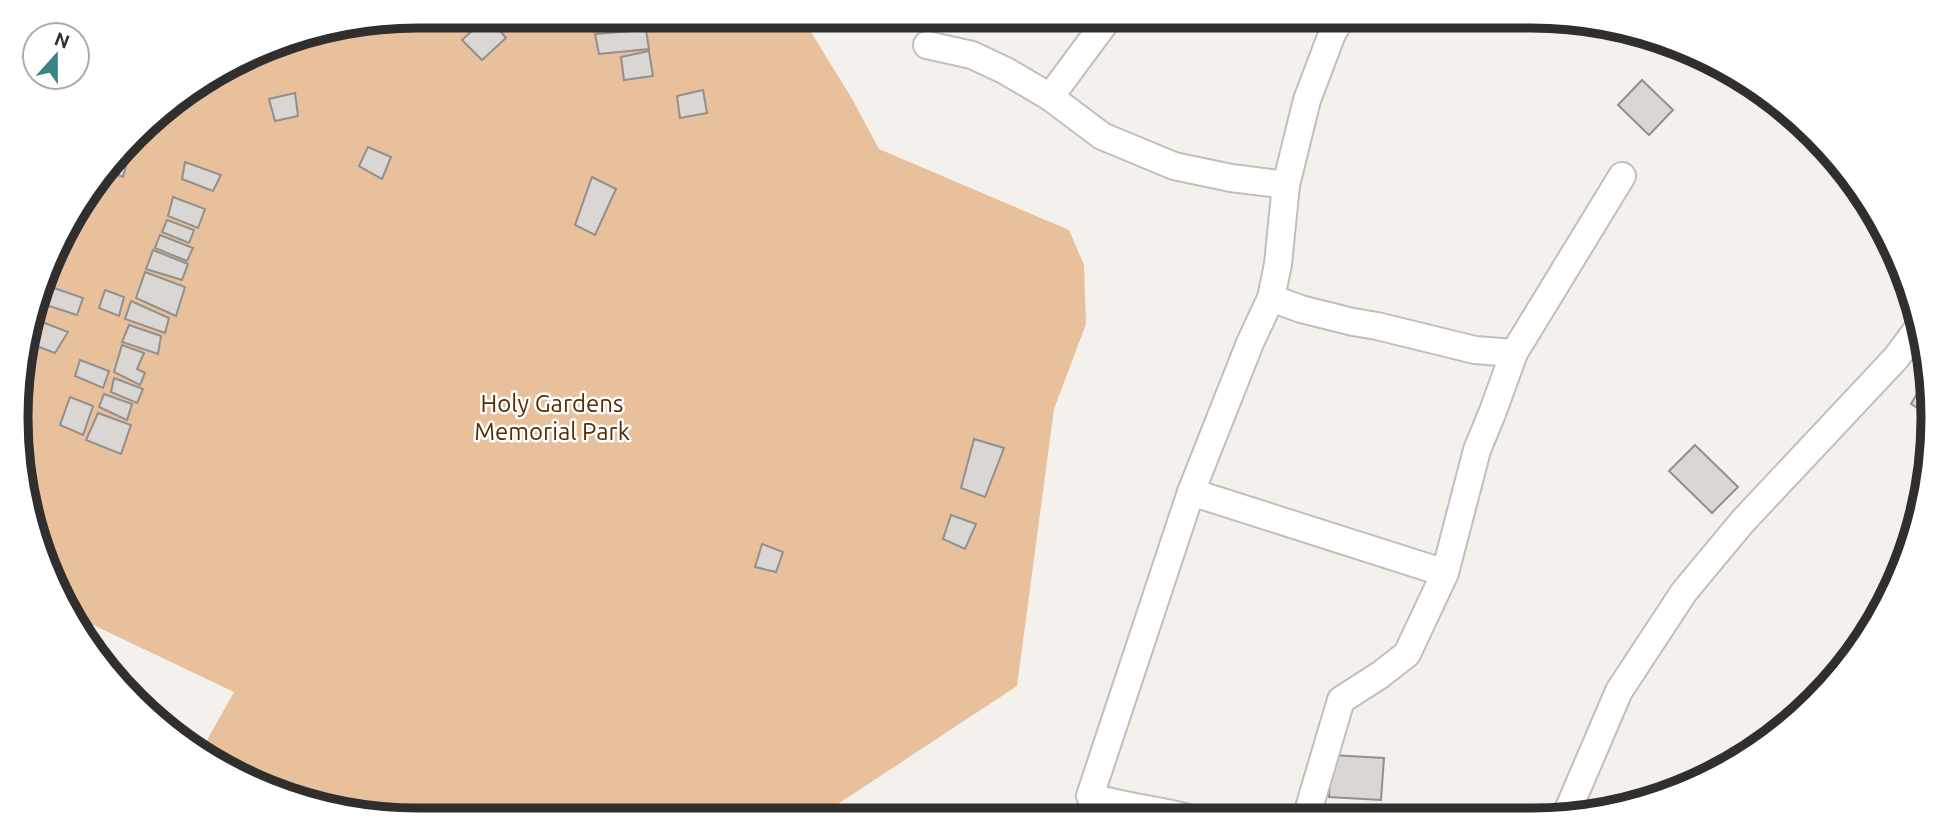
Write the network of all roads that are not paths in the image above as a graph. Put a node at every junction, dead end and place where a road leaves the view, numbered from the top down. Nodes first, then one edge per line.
1 (1101, 28) edge
2 (1335, 28) edge
3 (927, 45) dead end
4 (1050, 97) junction
5 (1622, 176) dead end
6 (1286, 186) junction
7 (1271, 298) junction
8 (1912, 336) edge
9 (1514, 353) junction
10 (1191, 492) junction
11 (1445, 573) junction
12 (1570, 806) edge
13 (1145, 808) edge
14 (1309, 808) edge

1 - 4 street
2 - 6 street
3 - 4 street
4 - 6 street
5 - 9 street
6 - 7 street
7 - 9 street
7 - 10 street
8 - 12 street
9 - 11 street
10 - 11 street
10 - 13 street
11 - 14 street

